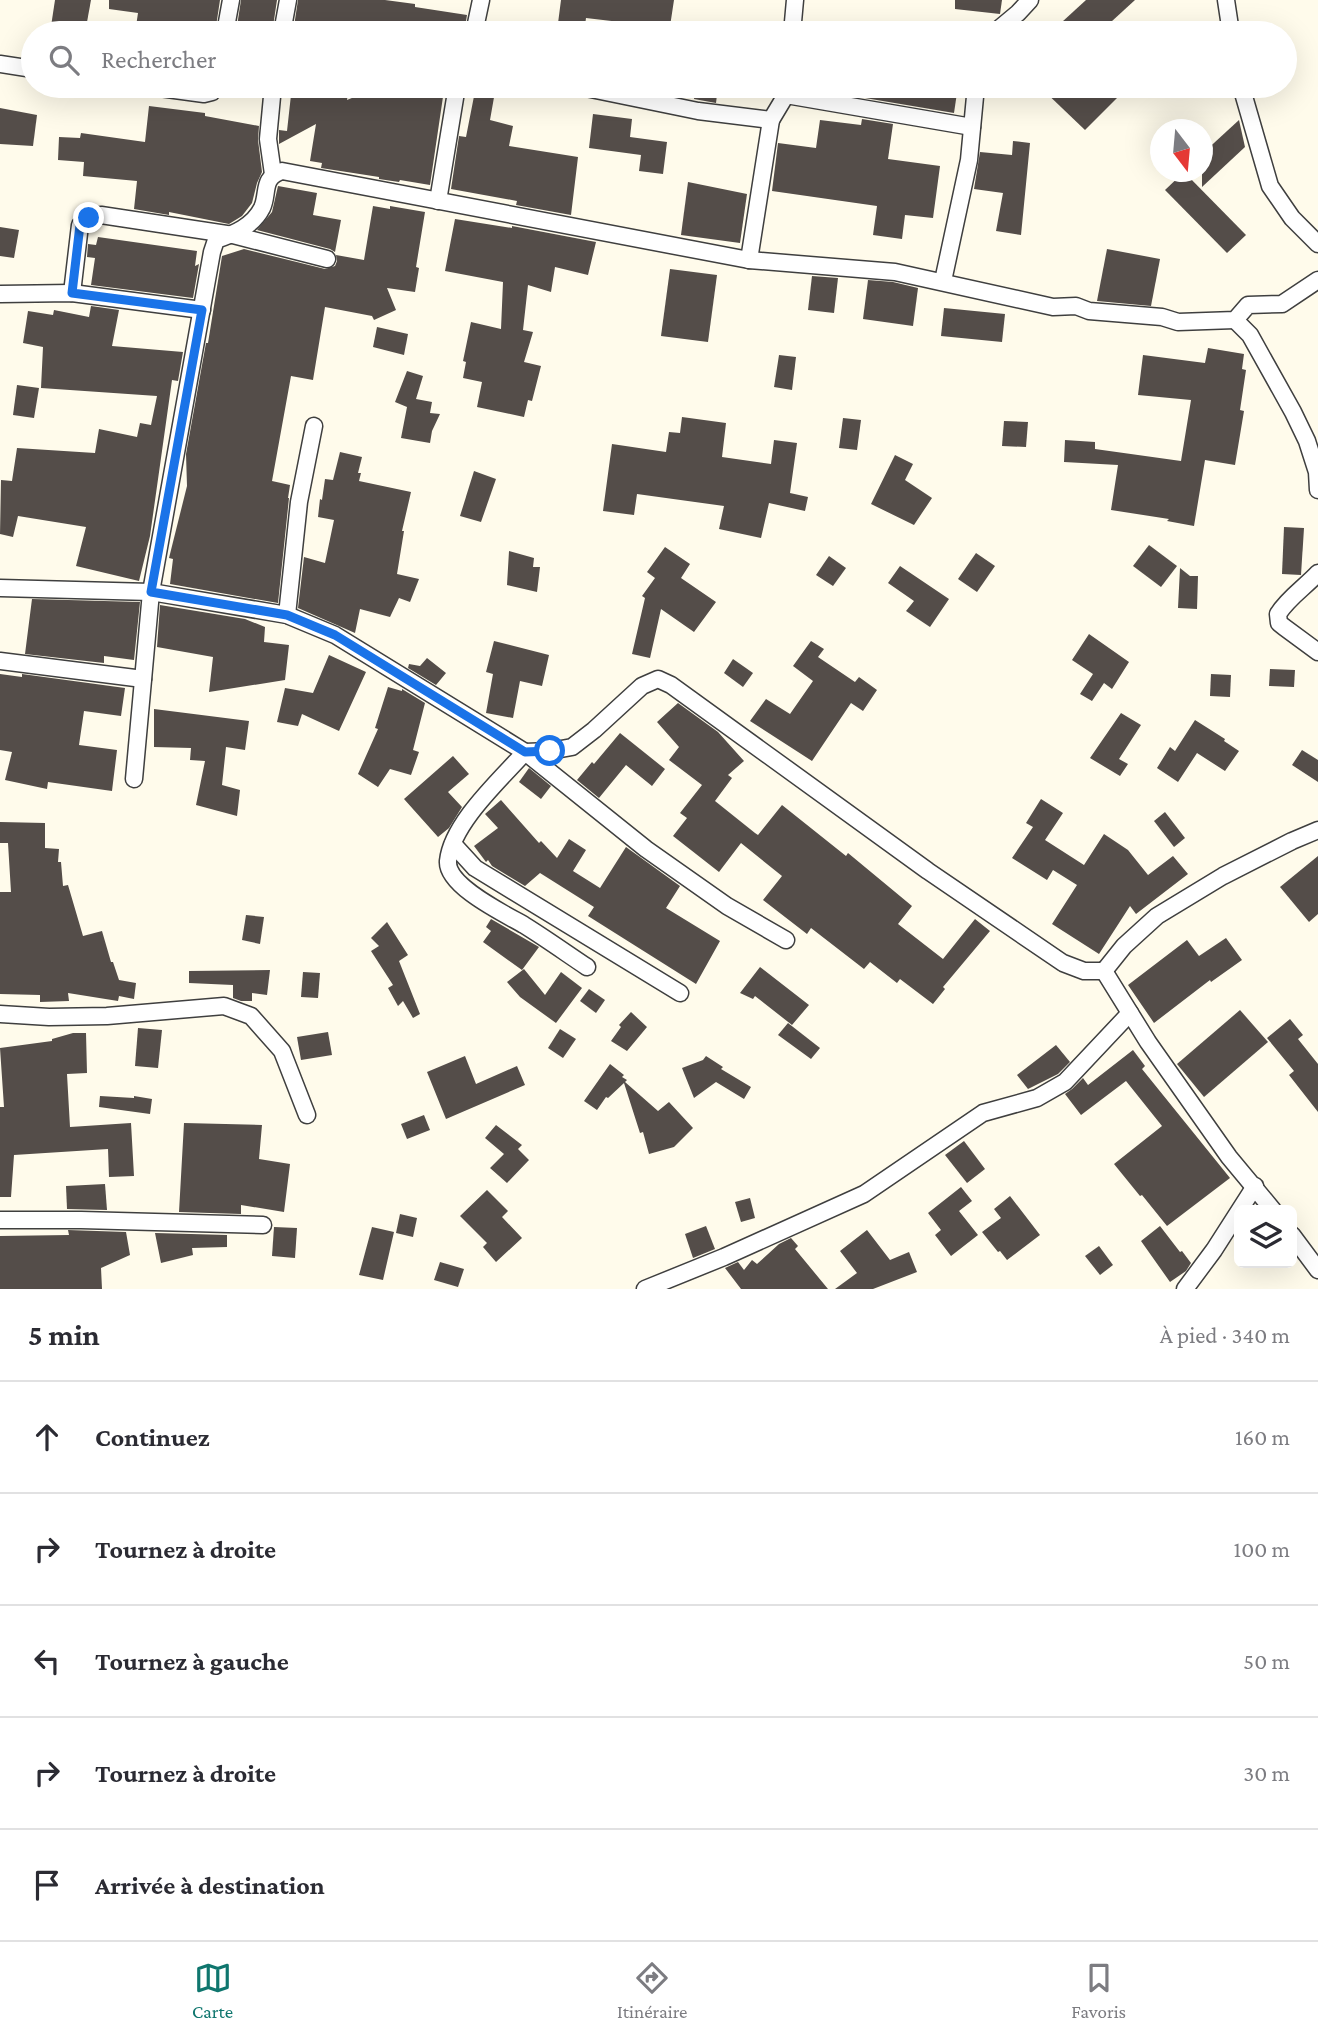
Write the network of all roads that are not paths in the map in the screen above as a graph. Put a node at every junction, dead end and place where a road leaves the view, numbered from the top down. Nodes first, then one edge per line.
1 (230, 0) edge
2 (288, 0) edge
3 (481, 0) edge
4 (795, 0) edge
5 (1030, 0) edge
6 (1226, 0) edge
7 (227, 21) edge
8 (284, 21) edge
9 (477, 21) edge
10 (793, 21) edge
11 (1007, 21) edge
12 (1229, 21) edge
13 (0, 64) edge
14 (21, 67) edge
15 (273, 98) edge
16 (455, 98) edge
17 (635, 98) edge
18 (782, 98) edge
19 (839, 98) edge
20 (975, 98) edge
21 (1244, 98) edge
22 (771, 120) junction
23 (972, 127) junction
24 (273, 174) junction
25 (438, 201) junction
26 (233, 235) junction
27 (1318, 244) edge
28 (327, 259) dead end
29 (749, 260) junction
30 (1318, 279) edge
31 (943, 282) junction
32 (72, 293) junction
33 (0, 295) edge
34 (202, 310) junction
35 (1235, 320) junction
36 (314, 426) dead end
37 (1318, 490) edge
38 (1318, 573) edge
39 (0, 588) edge
40 (151, 592) junction
41 (287, 615) junction
42 (1318, 652) edge
43 (0, 662) edge
44 (144, 678) junction
45 (525, 752) junction
46 (134, 779) dead end
47 (1318, 830) edge
48 (453, 844) junction
49 (786, 940) dead end
50 (587, 967) dead end
51 (1104, 971) junction
52 (680, 993) dead end
53 (1130, 1013) junction
54 (0, 1014) edge
55 (307, 1115) dead end
56 (1255, 1186) junction
57 (1269, 1205) edge
58 (0, 1220) edge
59 (263, 1225) dead end
60 (1297, 1242) edge
61 (1318, 1270) edge
62 (645, 1289) edge
63 (1185, 1289) edge

1 - 7 street
2 - 8 street
3 - 9 street
4 - 10 street
5 - 11 street
6 - 12 street
13 - 14 street
15 - 24 street
16 - 25 street
17 - 22 street
18 - 22 street
19 - 23 street
20 - 23 street
21 - 27 street
22 - 29 street
23 - 31 street
24 - 25 street
24 - 26 street
25 - 29 street
26 - 28 street
26 - 32 street
26 - 34 street
29 - 31 street
30 - 35 street
31 - 35 street
32 - 33 street
32 - 34 street
34 - 40 street
35 - 37 street
36 - 41 street
38 - 42 street
39 - 40 street
40 - 41 street
40 - 44 street
41 - 45 street
43 - 44 street
44 - 46 street
45 - 48 street
45 - 49 street
45 - 51 street
47 - 51 street
48 - 50 street
48 - 52 street
51 - 53 street
53 - 56 street
53 - 62 street
54 - 55 street
56 - 57 street
56 - 63 street
58 - 59 street
60 - 61 street

